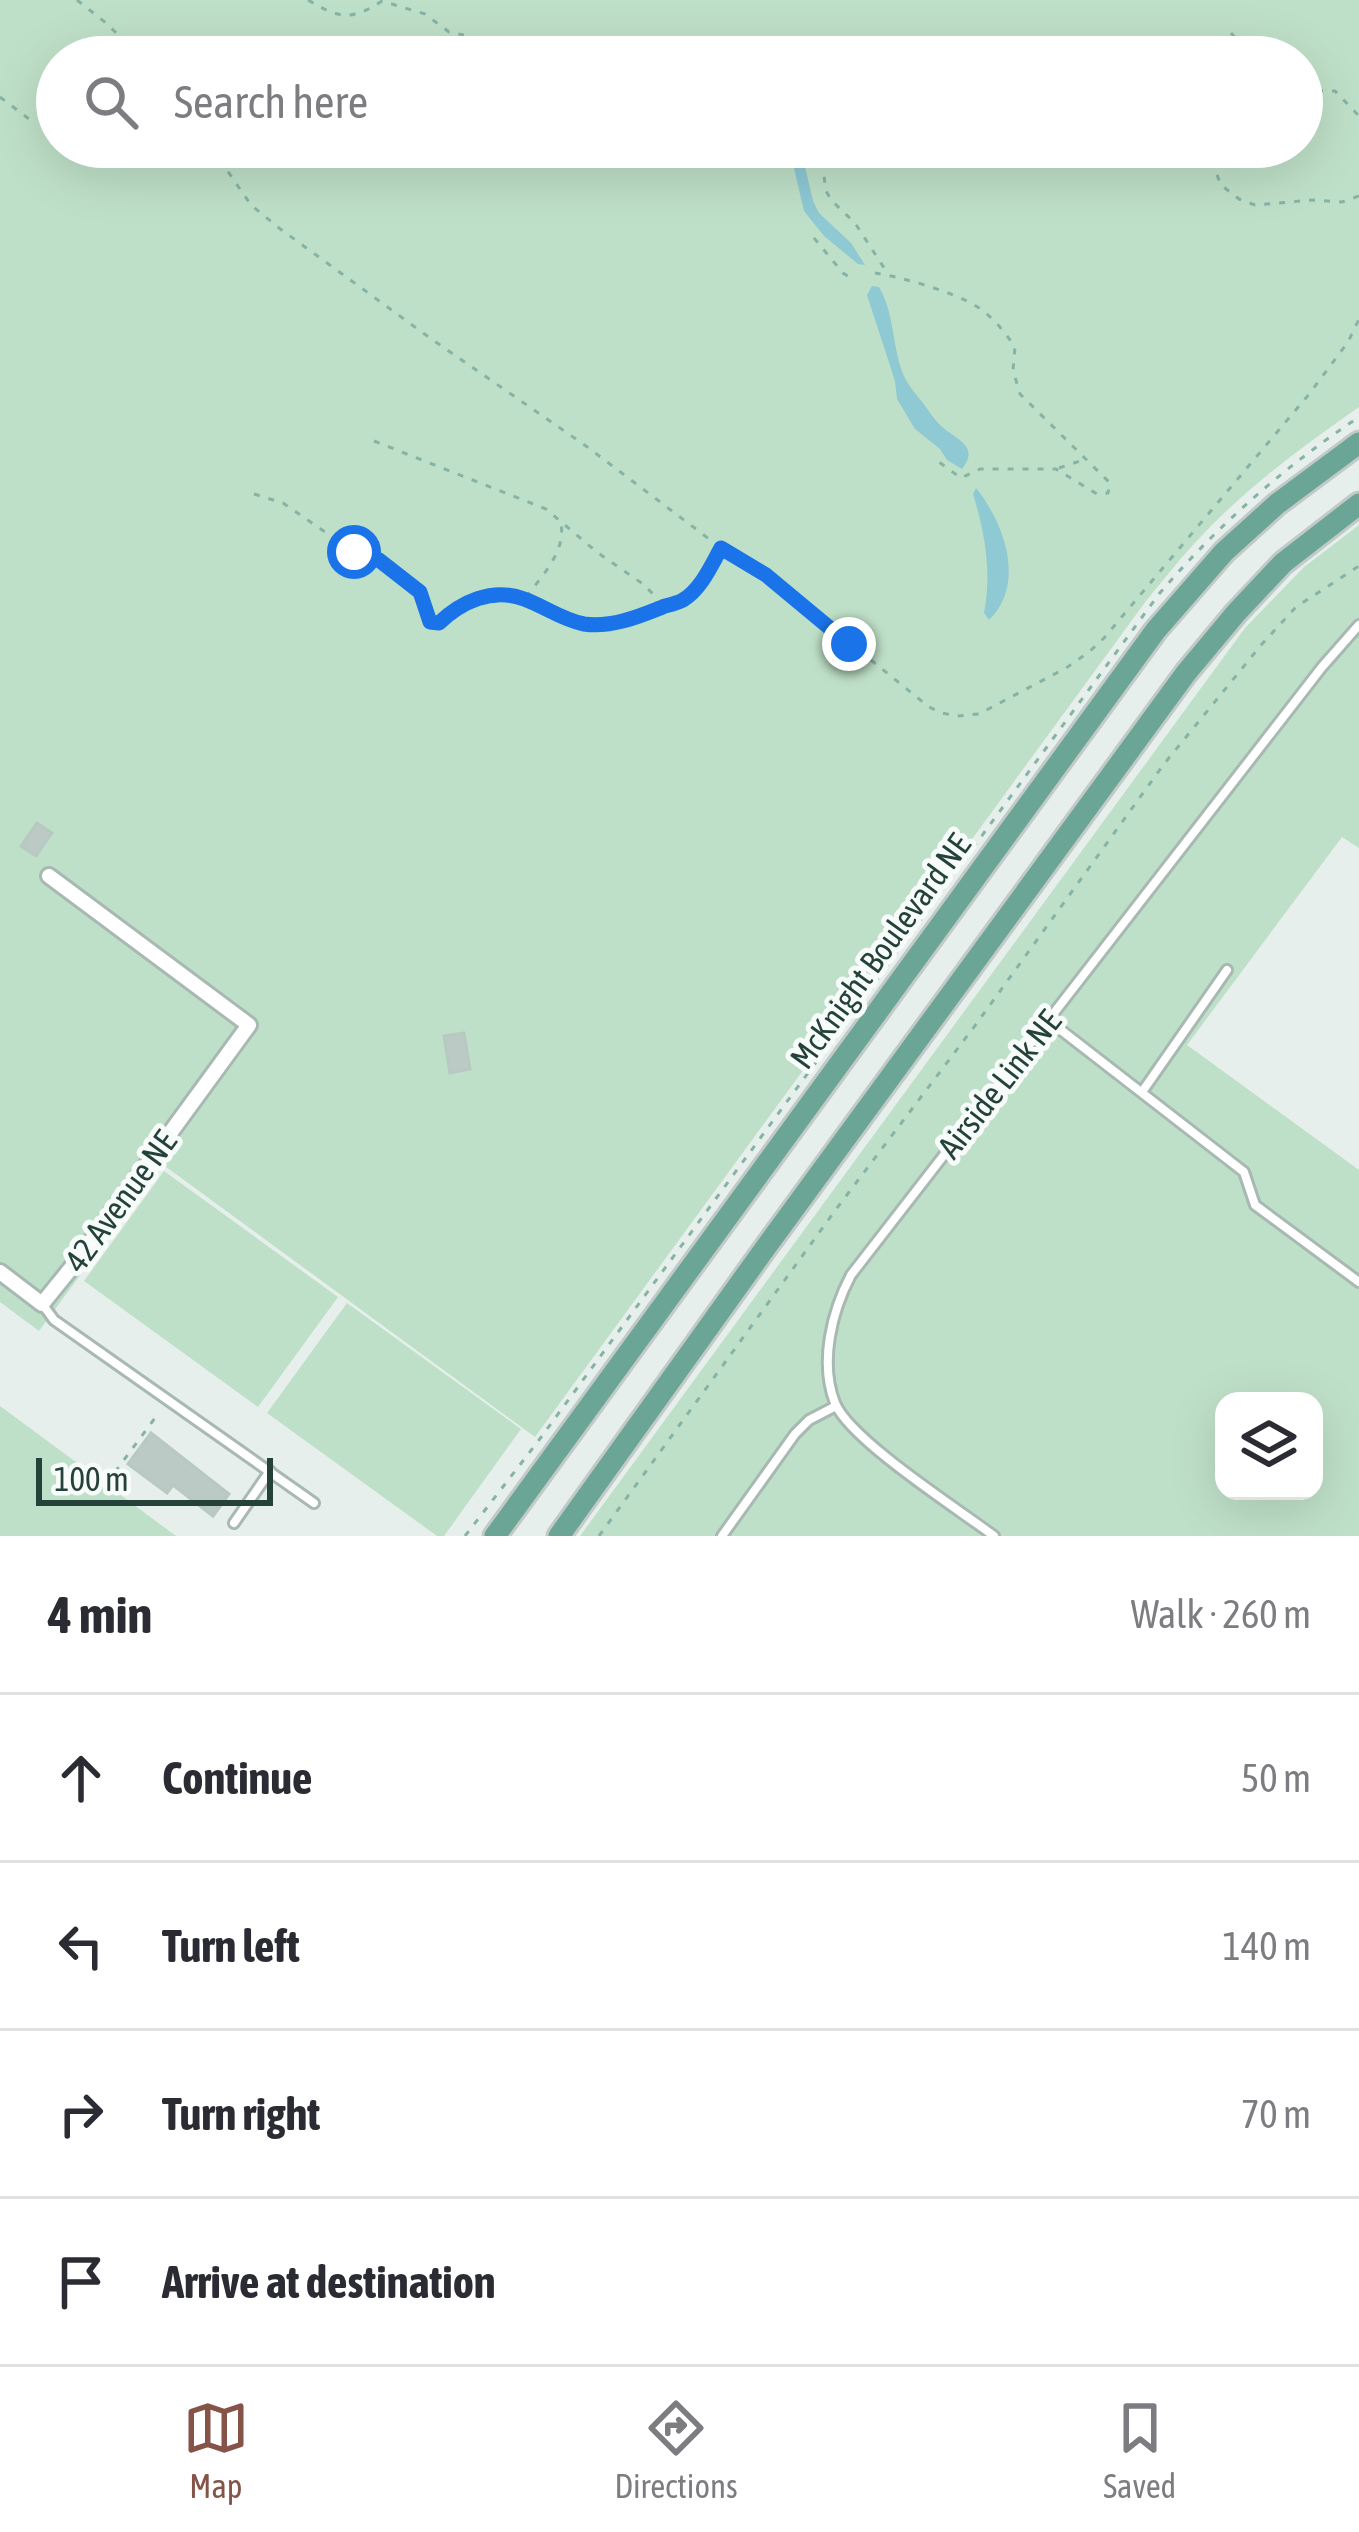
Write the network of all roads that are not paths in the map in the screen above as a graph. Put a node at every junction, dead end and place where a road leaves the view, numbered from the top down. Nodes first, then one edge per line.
1 (1359, 443) edge
2 (1359, 504) edge
3 (1359, 625) edge
4 (50, 876) dead end
5 (1227, 970) dead end
6 (1048, 1020) junction
7 (1142, 1092) junction
8 (5, 1275) edge
9 (1359, 1282) edge
10 (42, 1304) junction
11 (836, 1406) junction
12 (270, 1471) junction
13 (314, 1503) dead end
14 (234, 1522) dead end
15 (495, 1536) edge
16 (559, 1536) edge
17 (722, 1536) edge
18 (994, 1536) edge

1 - 15 main road, McKnight Boulevard NE
2 - 16 main road
3 - 6 lane, Airside Link NE
4 - 10 street, 42 Avenue NE
5 - 7 lane
6 - 7 lane
6 - 11 lane, Airside Link NE
7 - 9 lane
8 - 10 street, 42 Avenue NE
10 - 12 lane
11 - 17 lane
11 - 18 lane
12 - 13 lane
12 - 14 lane

